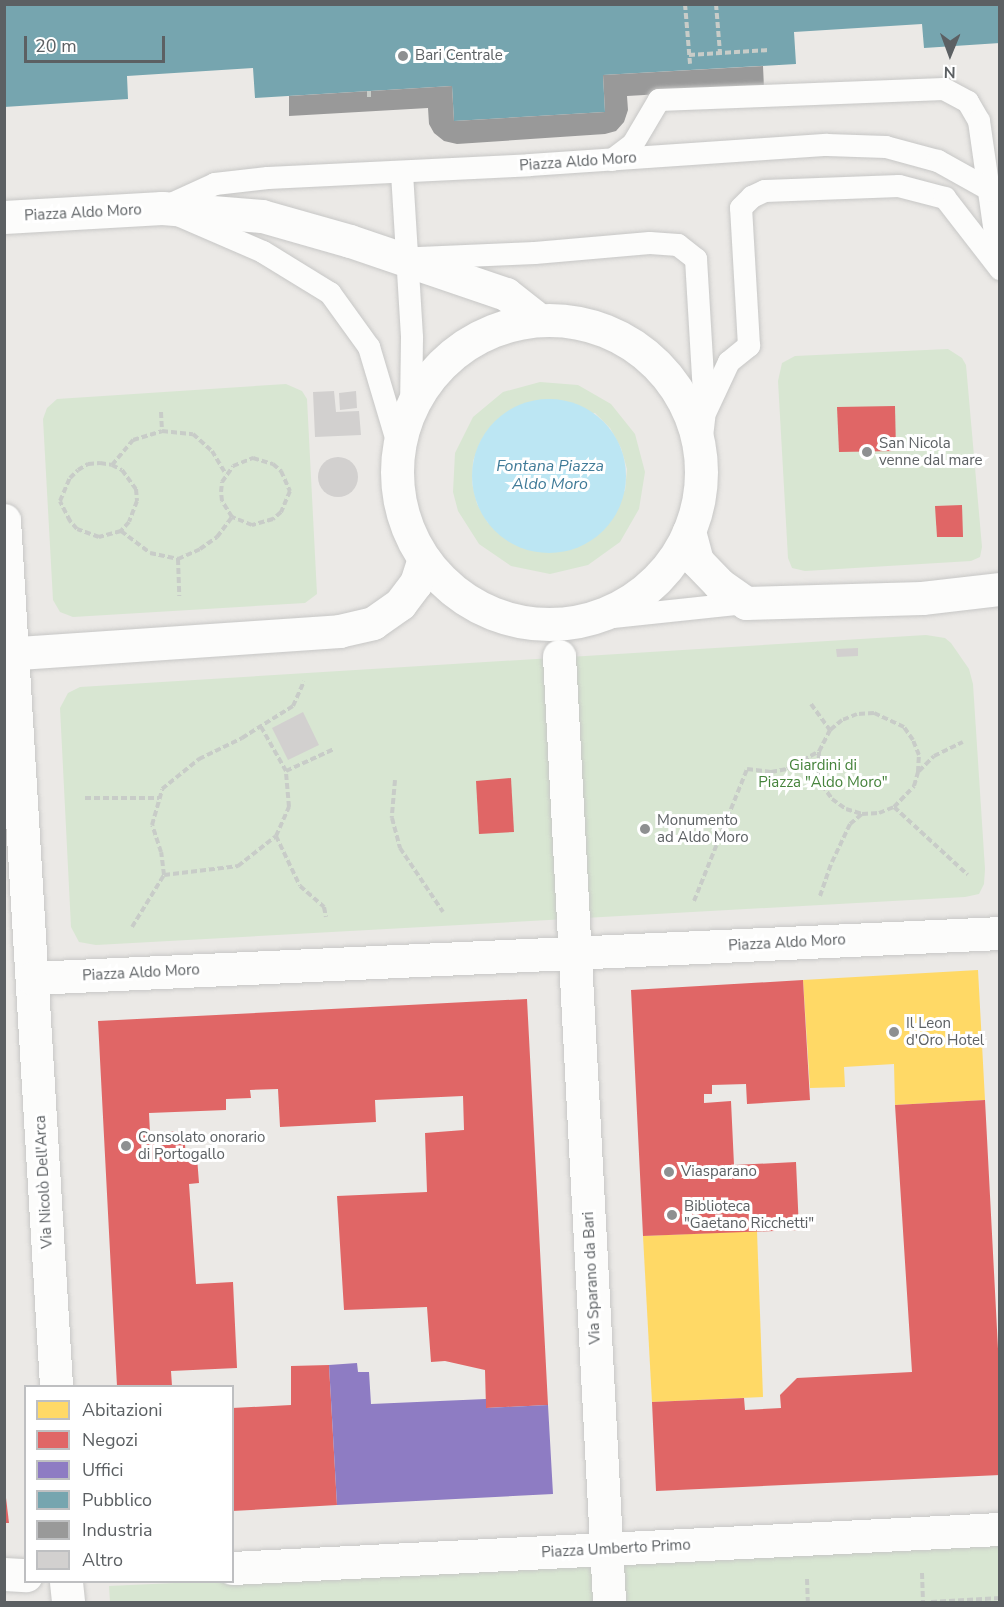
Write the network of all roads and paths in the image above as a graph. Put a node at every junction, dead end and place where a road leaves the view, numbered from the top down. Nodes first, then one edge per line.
1 (685, 4) edge
2 (716, 4) edge
3 (769, 50) dead end
4 (720, 53) junction
5 (689, 55) junction
6 (690, 71) dead end
7 (369, 91) dead end
8 (369, 99) dead end
9 (612, 160) junction
10 (402, 172) junction
11 (990, 190) junction
12 (162, 208) junction
13 (4, 217) edge
14 (405, 259) junction
15 (999, 268) edge
16 (538, 320) junction
17 (757, 346) junction
18 (702, 349) junction
19 (411, 406) junction
20 (705, 411) junction
21 (161, 412) dead end
22 (162, 431) junction
23 (398, 444) junction
24 (700, 454) junction
25 (112, 465) junction
26 (226, 474) junction
27 (232, 517) junction
28 (4, 520) edge
29 (120, 531) junction
30 (689, 531) junction
31 (178, 559) junction
32 (424, 559) junction
33 (999, 589) edge
34 (179, 596) dead end
35 (746, 603) junction
36 (558, 623) junction
37 (9, 653) edge
38 (560, 656) dead end
39 (304, 681) dead end
40 (811, 704) dead end
41 (260, 725) junction
42 (830, 730) junction
43 (963, 742) dead end
44 (334, 749) dead end
45 (819, 752) junction
46 (286, 771) junction
47 (918, 772) junction
48 (395, 780) dead end
49 (85, 798) dead end
50 (159, 798) junction
51 (894, 807) junction
52 (862, 814) junction
53 (276, 836) junction
54 (164, 875) junction
55 (968, 875) dead end
56 (820, 896) dead end
57 (694, 901) dead end
58 (443, 912) dead end
59 (326, 917) dead end
60 (132, 927) dead end
61 (999, 933) edge
62 (575, 953) junction
63 (32, 978) junction
64 (56, 1385) edge
65 (999, 1529) edge
66 (606, 1550) junction
67 (234, 1568) edge
68 (922, 1570) dead end
69 (4, 1574) edge
70 (24, 1575) edge
71 (806, 1575) dead end
72 (66, 1583) edge
73 (999, 1598) edge
74 (68, 1602) edge
75 (609, 1602) edge
76 (808, 1602) edge
77 (923, 1602) edge
78 (931, 1602) edge

1 - 5 path
2 - 4 path
3 - 4 path
4 - 5 path
5 - 6 path
7 - 8 path
9 - 10 lane, Piazza Aldo Moro
9 - 11 lane, Piazza Aldo Moro
9 - 11 lane
10 - 12 lane, Piazza Aldo Moro
10 - 14 lane
11 - 15 lane
12 - 13 street, Piazza Aldo Moro
12 - 14 street, Piazza Aldo Moro
12 - 23 lane
14 - 16 street, Piazza Aldo Moro
14 - 18 lane
14 - 19 lane
15 - 17 lane
16 - 19 street
16 - 24 street
17 - 18 lane
17 - 20 lane
18 - 20 lane
19 - 23 street
20 - 24 lane
21 - 22 path
22 - 25 path
22 - 26 path
23 - 32 street
24 - 30 street
25 - 29 path
25 - 29 path
26 - 27 path
26 - 27 path
27 - 31 path
28 - 37 street
29 - 31 path
30 - 35 street
30 - 36 street
31 - 34 path
32 - 36 street
32 - 37 street
33 - 35 street
35 - 36 lane
37 - 63 street
38 - 62 street
39 - 41 path
40 - 42 path
41 - 46 path
41 - 50 path
42 - 45 path
42 - 47 path
43 - 47 path
44 - 46 path
45 - 52 path
45 - 57 path
46 - 53 path
47 - 51 path
48 - 58 path
49 - 50 path
50 - 54 path
51 - 52 path
51 - 55 path
52 - 56 path
53 - 54 path
53 - 59 path
54 - 60 path
61 - 62 street, Piazza Aldo Moro
62 - 63 street, Piazza Aldo Moro
62 - 66 street, Via Sparano da Bari
63 - 64 street, Via Nicolò Dell'Arca
65 - 66 street, Piazza Umberto Primo
66 - 67 street, Piazza Umberto Primo
66 - 75 street, Via Sparano da Bari
68 - 77 path
69 - 70 street
71 - 76 path
72 - 74 street
73 - 78 path

